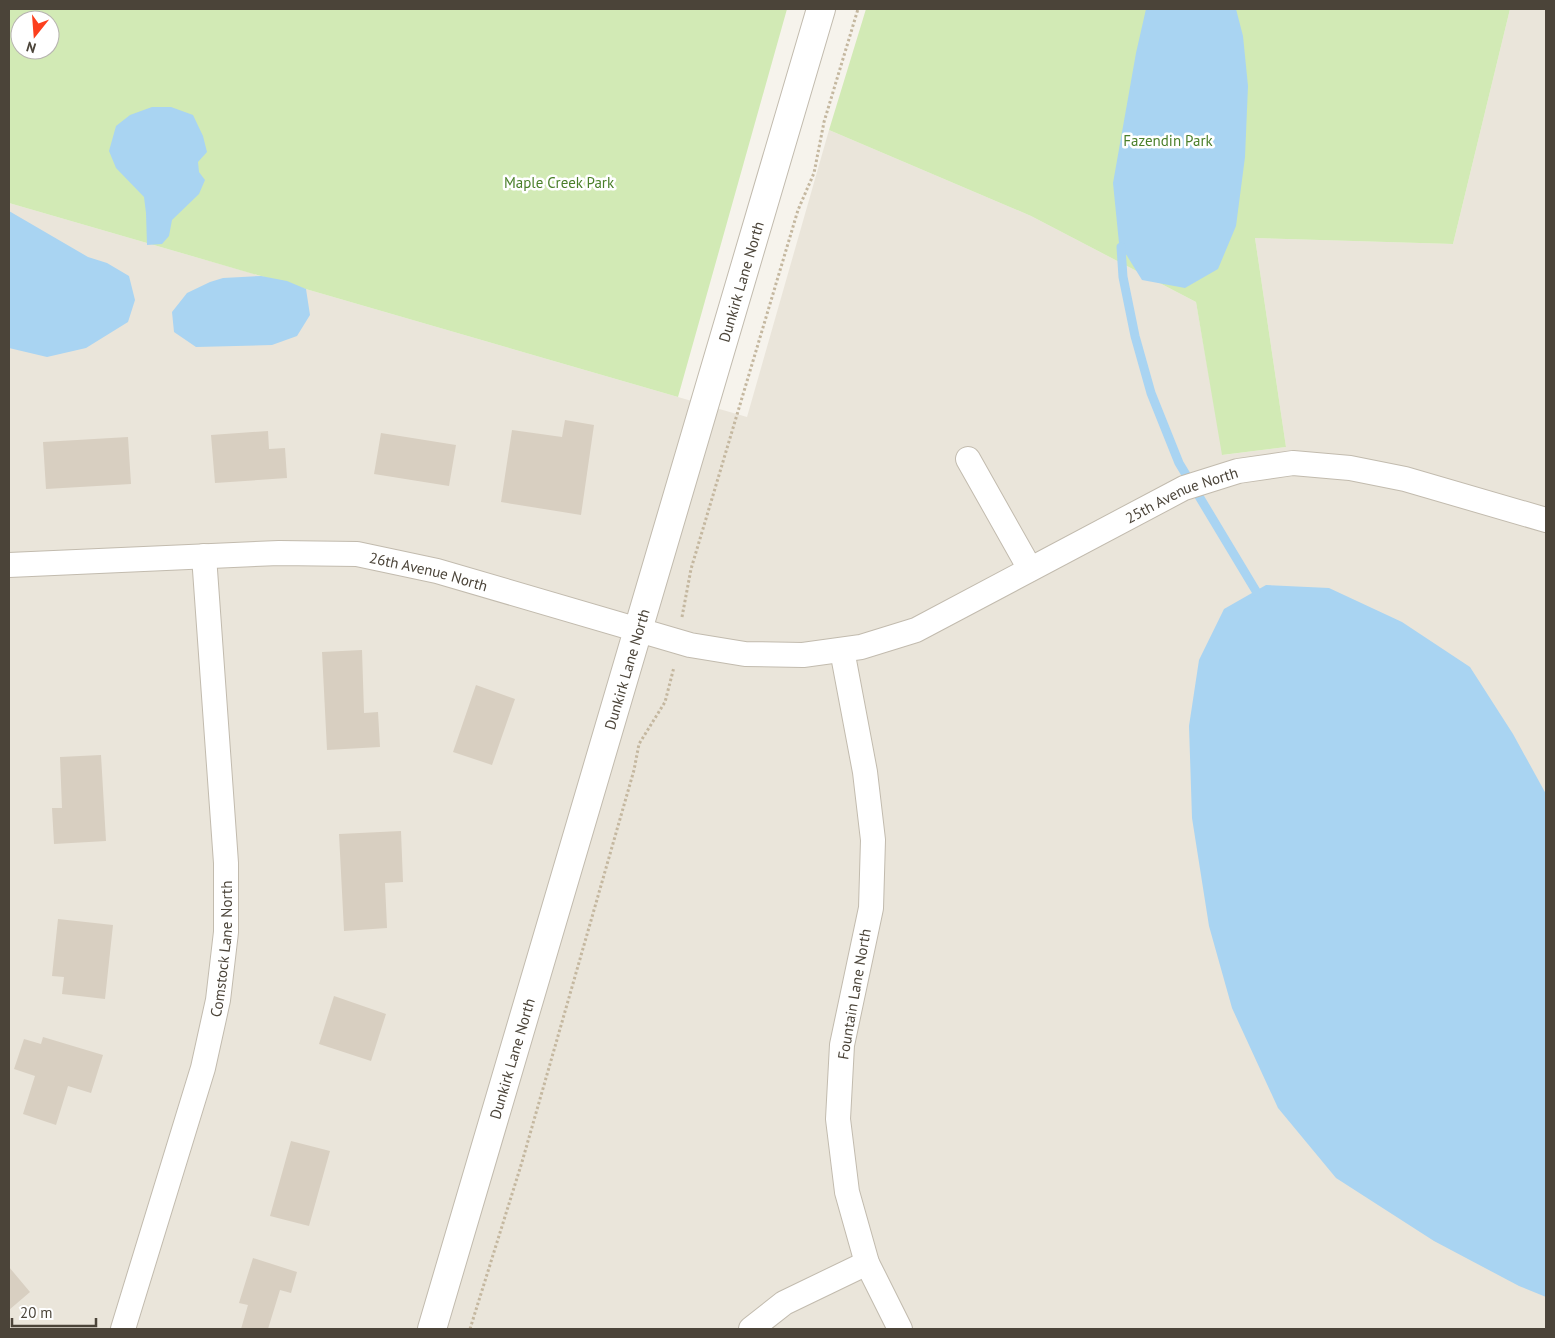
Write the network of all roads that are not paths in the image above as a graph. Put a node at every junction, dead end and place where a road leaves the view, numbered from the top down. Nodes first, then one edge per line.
1 (820, 9) edge
2 (968, 459) dead end
3 (1546, 520) edge
4 (204, 556) junction
5 (9, 565) edge
6 (1030, 569) junction
7 (637, 629) junction
8 (842, 650) junction
9 (867, 1264) junction
10 (123, 1329) edge
11 (432, 1329) edge
12 (751, 1329) edge
13 (900, 1329) edge

1 - 7 street, Dunkirk Lane North
2 - 6 street
3 - 6 street, 25th Avenue North
4 - 5 street, 26th Avenue North
4 - 7 street, 26th Avenue North
4 - 10 street, Comstock Lane North
6 - 8 street, 25th Avenue North
7 - 8 street, 26th Avenue North
7 - 11 street, Dunkirk Lane North
8 - 9 street, Fountain Lane North
9 - 12 street
9 - 13 street, Fountain Lane North

